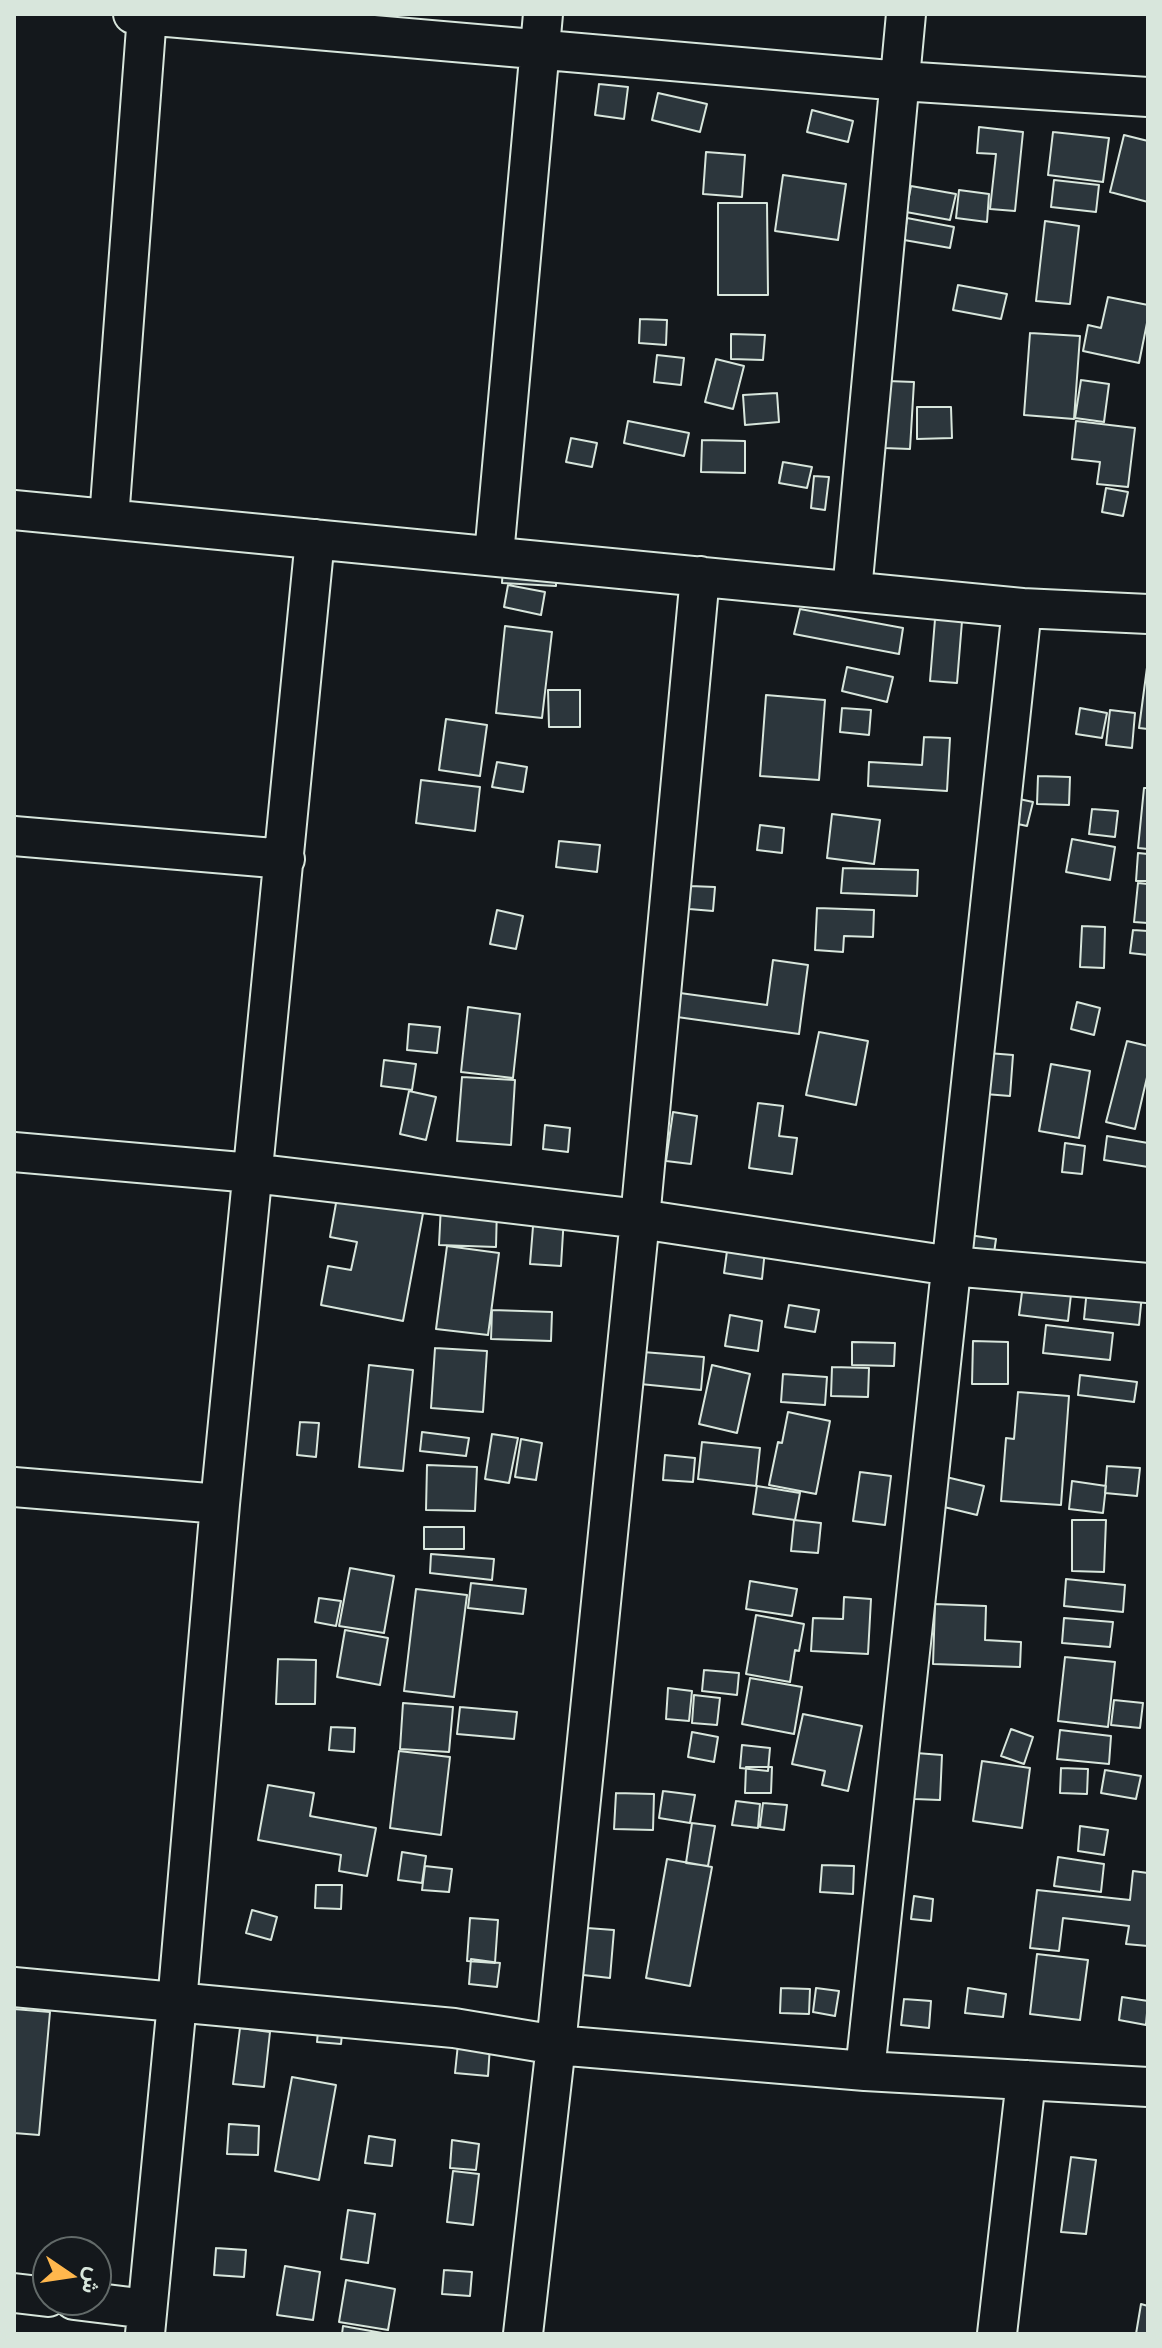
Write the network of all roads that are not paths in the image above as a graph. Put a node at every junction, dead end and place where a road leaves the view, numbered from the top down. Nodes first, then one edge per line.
1 (906, 14) edge
2 (140, 15) edge
3 (542, 31) edge
4 (901, 81) junction
5 (1148, 97) edge
6 (14, 510) edge
7 (109, 519) junction
8 (315, 539) junction
9 (494, 555) junction
10 (700, 576) junction
11 (852, 591) junction
12 (1022, 608) junction
13 (1148, 614) edge
14 (14, 836) edge
15 (285, 859) junction
16 (14, 1152) edge
17 (252, 1173) junction
18 (640, 1219) junction
19 (951, 1266) junction
20 (1148, 1283) edge
21 (14, 1487) edge
22 (220, 1504) junction
23 (14, 1987) edge
24 (177, 2003) junction
25 (556, 2045) junction
26 (865, 2071) junction
27 (1026, 2080) junction
28 (1148, 2087) edge
29 (112, 2312) edge
30 (146, 2322) edge
31 (523, 2334) edge
32 (997, 2334) edge

1 - 4 street
2 - 3 street
2 - 7 street
3 - 4 street
3 - 9 street
4 - 5 street
4 - 11 street
6 - 7 street
7 - 8 street
8 - 9 street
8 - 15 street
9 - 10 street
10 - 11 street
10 - 18 street
11 - 12 street
12 - 13 street
12 - 19 street
14 - 15 street
15 - 17 street
16 - 17 street
17 - 18 street
17 - 22 street
18 - 19 street
18 - 25 street
19 - 20 street
19 - 26 street
21 - 22 street
22 - 24 street
23 - 24 street
24 - 25 street
24 - 30 street
25 - 26 street
25 - 31 street
26 - 27 street
27 - 28 street
27 - 32 street
29 - 30 street

